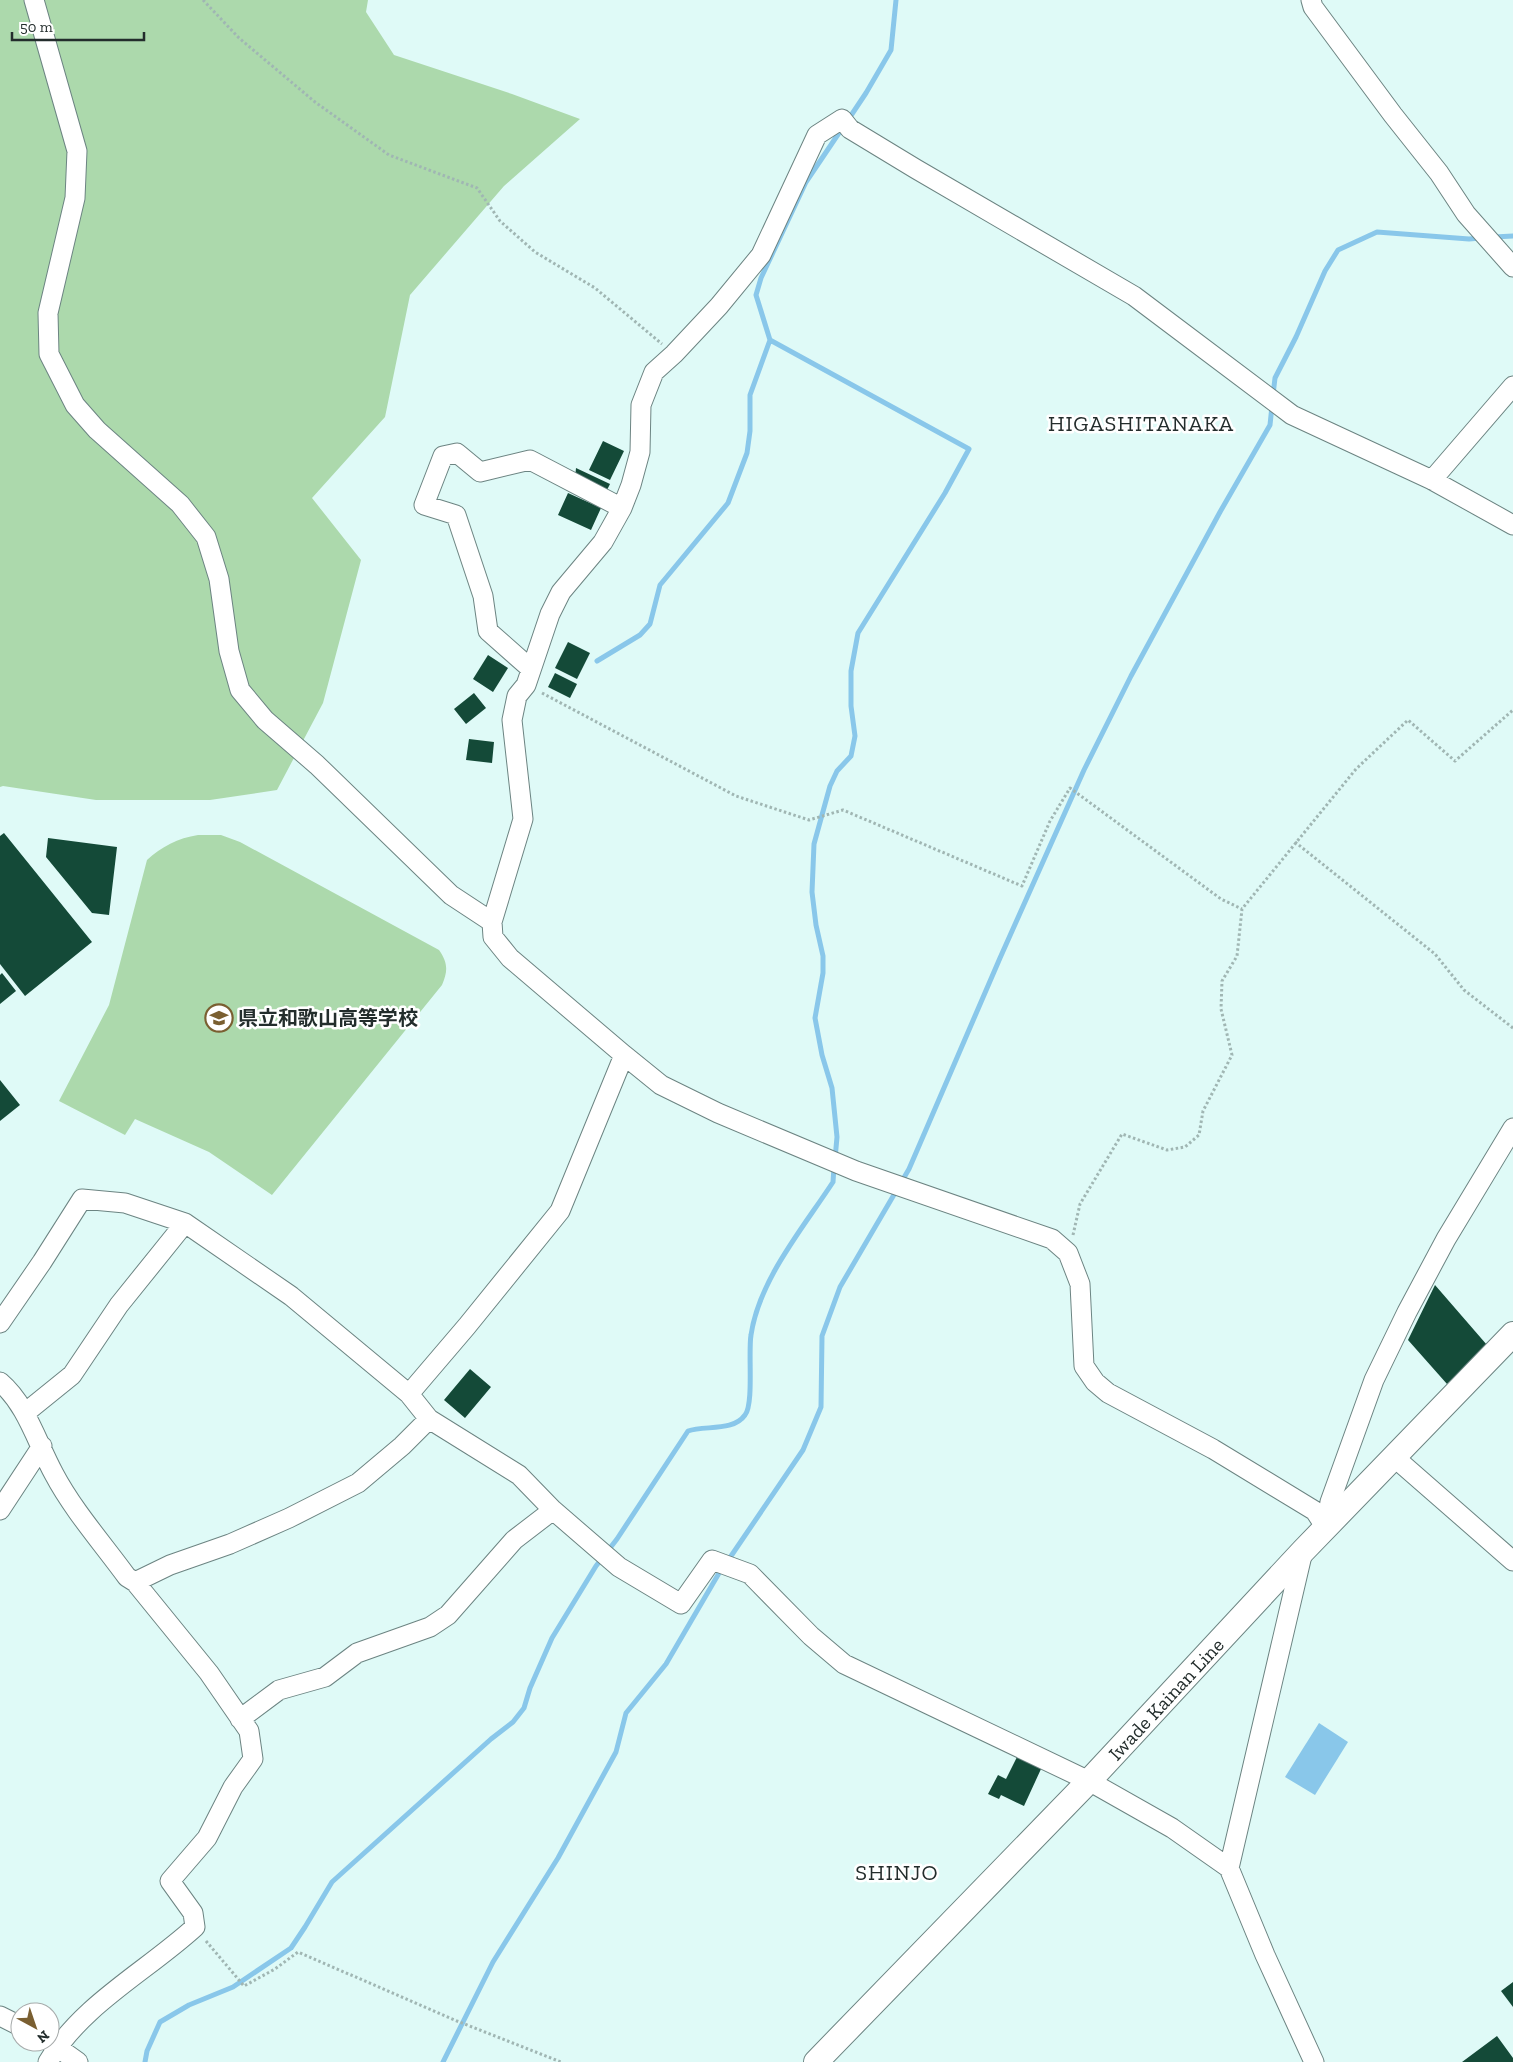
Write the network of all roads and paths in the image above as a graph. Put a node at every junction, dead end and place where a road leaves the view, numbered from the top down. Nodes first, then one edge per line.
1 (34, 0) edge
2 (203, 0) edge
3 (1311, 0) edge
4 (1513, 267) edge
5 (674, 354) junction
6 (1513, 386) edge
7 (1432, 480) junction
8 (622, 508) junction
9 (1513, 525) edge
10 (528, 677) junction
11 (1513, 710) edge
12 (1295, 842) junction
13 (1242, 909) junction
14 (492, 922) junction
15 (1513, 1028) edge
16 (624, 1055) junction
17 (1513, 1128) edge
18 (185, 1223) junction
19 (1068, 1253) junction
20 (0, 1323) edge
21 (1513, 1334) edge
22 (0, 1382) edge
23 (409, 1394) junction
24 (25, 1413) junction
25 (429, 1419) junction
26 (42, 1446) junction
27 (1394, 1457) junction
28 (0, 1510) edge
29 (553, 1510) junction
30 (1326, 1528) junction
31 (1303, 1551) junction
32 (1513, 1560) edge
33 (136, 1582) junction
34 (240, 1719) junction
35 (1089, 1781) junction
36 (1229, 1868) junction
37 (195, 1927) junction
38 (60, 2042) edge
39 (56, 2052) edge
40 (78, 2062) edge
41 (561, 2062) edge
42 (816, 2062) edge
43 (1314, 2062) edge

1 - 14 street
2 - 5 path
3 - 4 street
5 - 7 street
5 - 8 street
6 - 7 street
7 - 9 street
8 - 10 street
8 - 10 street
10 - 13 path
10 - 14 street
11 - 12 path
12 - 13 path
12 - 15 path
13 - 19 path
14 - 16 street
16 - 19 street
16 - 23 street
17 - 30 street
18 - 20 street
18 - 23 street
18 - 24 street
19 - 30 street
21 - 27 main road, Iwade Kainan Line
22 - 24 street
23 - 25 street
24 - 26 street
25 - 29 street
25 - 33 street
26 - 28 street
26 - 33 street
27 - 30 main road, Iwade Kainan Line
27 - 32 street
29 - 34 street
29 - 35 street
30 - 31 main road, Iwade Kainan Line
31 - 35 main road, Iwade Kainan Line
31 - 36 street
33 - 34 street
34 - 37 street
35 - 36 street
35 - 42 main road, Iwade Kainan Line
36 - 43 street
37 - 38 street
37 - 41 path
39 - 40 street

